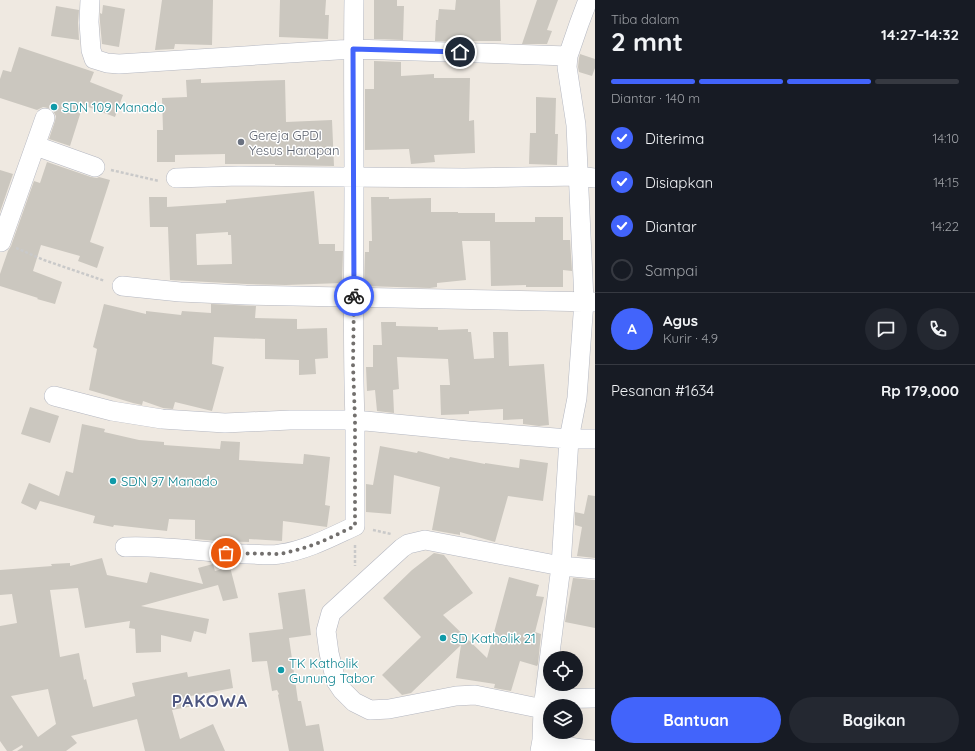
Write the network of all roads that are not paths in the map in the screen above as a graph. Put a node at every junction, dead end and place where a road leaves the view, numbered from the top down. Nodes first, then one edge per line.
1 (90, 0) edge
2 (354, 0) edge
3 (588, 0) edge
4 (353, 49) junction
5 (568, 56) junction
6 (45, 118) dead end
7 (36, 146) junction
8 (95, 166) road end
9 (354, 177) junction
10 (586, 177) edge
11 (176, 178) road end
12 (0, 242) edge
13 (122, 286) road end
14 (354, 298) junction
15 (589, 301) edge
16 (54, 396) dead end
17 (355, 420) junction
18 (569, 439) junction
19 (595, 439) edge
20 (125, 547) dead end
21 (561, 566) junction
22 (595, 569) edge
23 (595, 698) edge
24 (545, 699) edge
25 (583, 699) edge
26 (543, 704) edge
27 (543, 718) edge
28 (541, 746) edge
29 (595, 750) edge

1 - 4 street
2 - 4 street
3 - 5 street
4 - 5 street
4 - 9 street
5 - 10 street
6 - 7 street
7 - 8 street
7 - 12 street
9 - 10 street
9 - 11 street
9 - 14 street
10 - 15 street
13 - 14 street
14 - 15 street
14 - 17 street
15 - 18 street
16 - 17 street
17 - 18 street
17 - 20 street
18 - 19 street
18 - 21 street
21 - 22 street
21 - 24 street
21 - 26 street
23 - 25 street
27 - 28 street
28 - 29 street

